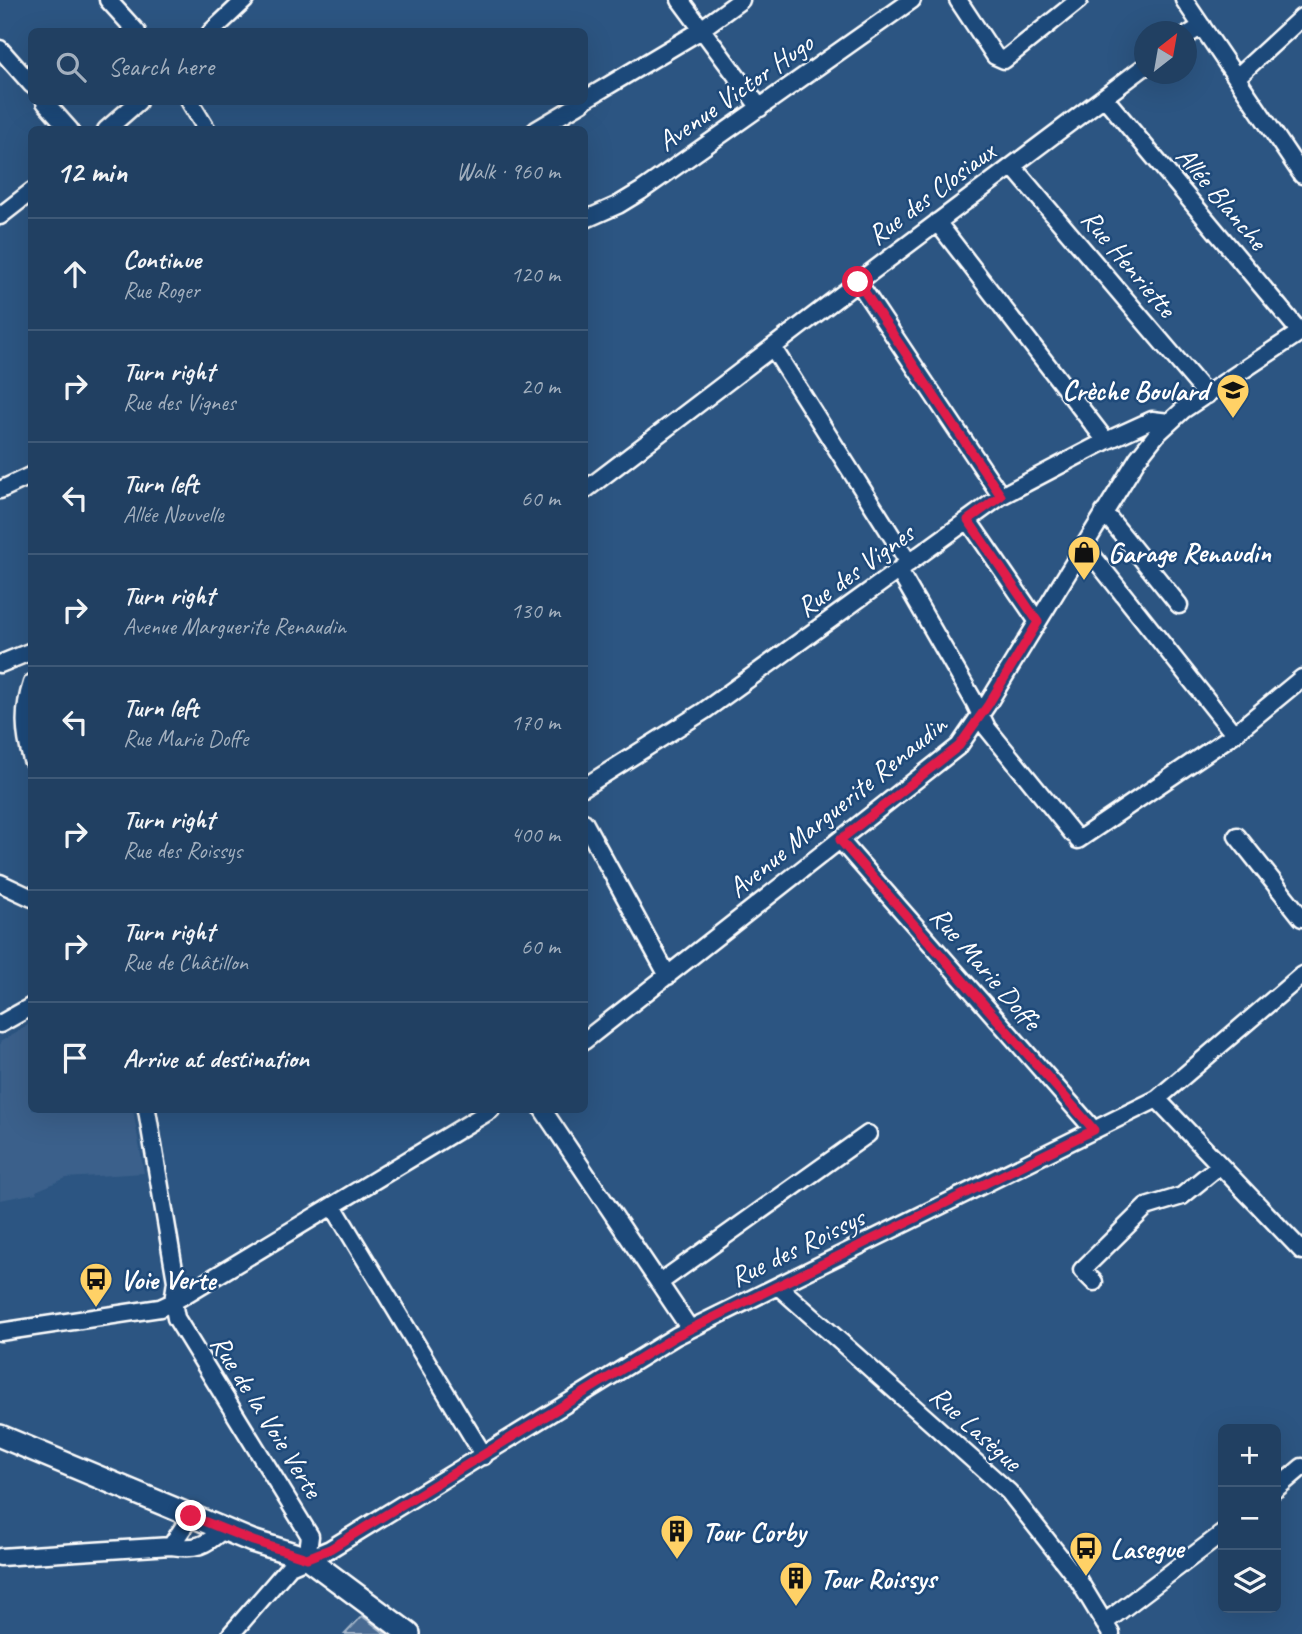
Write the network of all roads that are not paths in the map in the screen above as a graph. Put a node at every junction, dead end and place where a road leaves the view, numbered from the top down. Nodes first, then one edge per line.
1 (108, 0) edge
2 (245, 0) edge
3 (681, 0) edge
4 (741, 0) edge
5 (912, 0) edge
6 (958, 0) edge
7 (1079, 0) edge
8 (1184, 0) edge
9 (1302, 17) edge
10 (1202, 26) junction
11 (133, 28) edge
12 (215, 28) edge
13 (702, 29) junction
14 (1197, 29) edge
15 (0, 49) edge
16 (1134, 74) edge
17 (1237, 78) junction
18 (28, 80) edge
19 (1104, 97) junction
20 (588, 99) edge
21 (49, 105) edge
22 (135, 105) edge
23 (192, 105) edge
24 (577, 105) edge
25 (760, 108) junction
26 (67, 126) edge
27 (111, 126) edge
28 (204, 126) edge
29 (543, 126) edge
30 (1012, 166) junction
31 (1302, 175) edge
32 (28, 194) edge
33 (0, 216) edge
34 (588, 217) edge
35 (937, 222) junction
36 (858, 282) junction
37 (1301, 331) edge
38 (773, 348) junction
39 (1207, 395) junction
40 (1169, 422) junction
41 (1106, 441) junction
42 (28, 477) edge
43 (588, 488) edge
44 (0, 490) edge
45 (1001, 496) junction
46 (1104, 512) junction
47 (968, 520) junction
48 (1084, 545) junction
49 (904, 567) junction
50 (1179, 605) dead end
51 (1038, 622) junction
52 (28, 653) edge
53 (0, 664) edge
54 (1302, 678) edge
55 (28, 698) edge
56 (981, 715) junction
57 (1234, 734) junction
58 (28, 747) edge
59 (588, 784) edge
60 (588, 829) edge
61 (1237, 836) dead end
62 (840, 840) junction
63 (0, 883) edge
64 (28, 896) edge
65 (1302, 918) edge
66 (1302, 975) edge
67 (668, 976) junction
68 (28, 1008) edge
69 (0, 1024) edge
70 (588, 1038) edge
71 (1157, 1099) junction
72 (148, 1113) edge
73 (486, 1113) edge
74 (545, 1113) edge
75 (1094, 1130) junction
76 (869, 1134) dead end
77 (1220, 1165) junction
78 (333, 1206) junction
79 (1302, 1251) edge
80 (1094, 1282) dead end
81 (659, 1283) junction
82 (778, 1286) junction
83 (173, 1302) junction
84 (690, 1329) junction
85 (0, 1332) edge
86 (0, 1436) edge
87 (484, 1456) junction
88 (1302, 1467) edge
89 (1278, 1487) edge
90 (191, 1516) junction
91 (224, 1529) junction
92 (1218, 1537) edge
93 (171, 1546) junction
94 (0, 1557) edge
95 (307, 1558) junction
96 (1108, 1629) edge
97 (231, 1634) edge
98 (408, 1634) edge

1 - 11 street
2 - 12 street
3 - 13 street
4 - 13 street
5 - 25 street, Avenue Victor Hugo
6 - 7 street
8 - 10 street
9 - 17 street
10 - 14 street
10 - 17 street
13 - 20 street
13 - 25 street
15 - 18 street
16 - 19 street, Rue des Closiaux
17 - 31 street
19 - 30 street, Rue des Closiaux
19 - 37 street, Allée Blanche
21 - 26 street
22 - 27 street
23 - 28 street
24 - 29 street
25 - 34 street, Avenue Victor Hugo
30 - 35 street, Rue des Closiaux
30 - 39 street, Rue Henriette
32 - 33 street
35 - 36 street, Rue des Closiaux
35 - 41 street
36 - 38 street, Rue des Closiaux
36 - 45 street
37 - 39 street, Avenue Marguerite Renaudin
38 - 43 street, Rue des Closiaux
38 - 49 street
39 - 40 street, Avenue Marguerite Renaudin
40 - 41 street, Rue des Vignes
40 - 46 street, Avenue Marguerite Renaudin
41 - 45 street, Rue des Vignes
42 - 44 street
45 - 47 street, Rue des Vignes
46 - 48 street, Avenue Marguerite Renaudin
46 - 50 street
47 - 49 street, Rue des Vignes
47 - 51 street
48 - 51 street, Avenue Marguerite Renaudin
48 - 57 street
49 - 56 street
49 - 59 street, Rue des Vignes
51 - 56 street, Avenue Marguerite Renaudin
52 - 53 street
54 - 57 street
55 - 58 street
56 - 57 street
56 - 62 street, Avenue Marguerite Renaudin
60 - 67 street
61 - 65 street
62 - 67 street, Avenue Marguerite Renaudin
62 - 75 street, Rue Marie Doffe
63 - 64 street
66 - 71 street, Rue des Roissys
67 - 70 street, Avenue Marguerite Renaudin
68 - 69 street
71 - 75 street, Rue des Roissys
71 - 77 street
72 - 83 street
73 - 78 street
74 - 81 street
75 - 82 street, Rue des Roissys
76 - 81 street
77 - 79 street
77 - 80 street
78 - 83 street
78 - 87 street
81 - 84 street
82 - 84 street, Rue des Roissys
82 - 96 street, Rue Lasègue
83 - 85 street
83 - 95 street, Rue de la Voie Verte
84 - 87 street, Rue des Roissys
86 - 90 main road
87 - 95 street, Rue des Roissys
88 - 89 street
90 - 91 main road
90 - 93 street
91 - 93 street
91 - 95 main road
92 - 96 street
93 - 94 street
95 - 97 street, Rue des Roissys
95 - 98 main road

